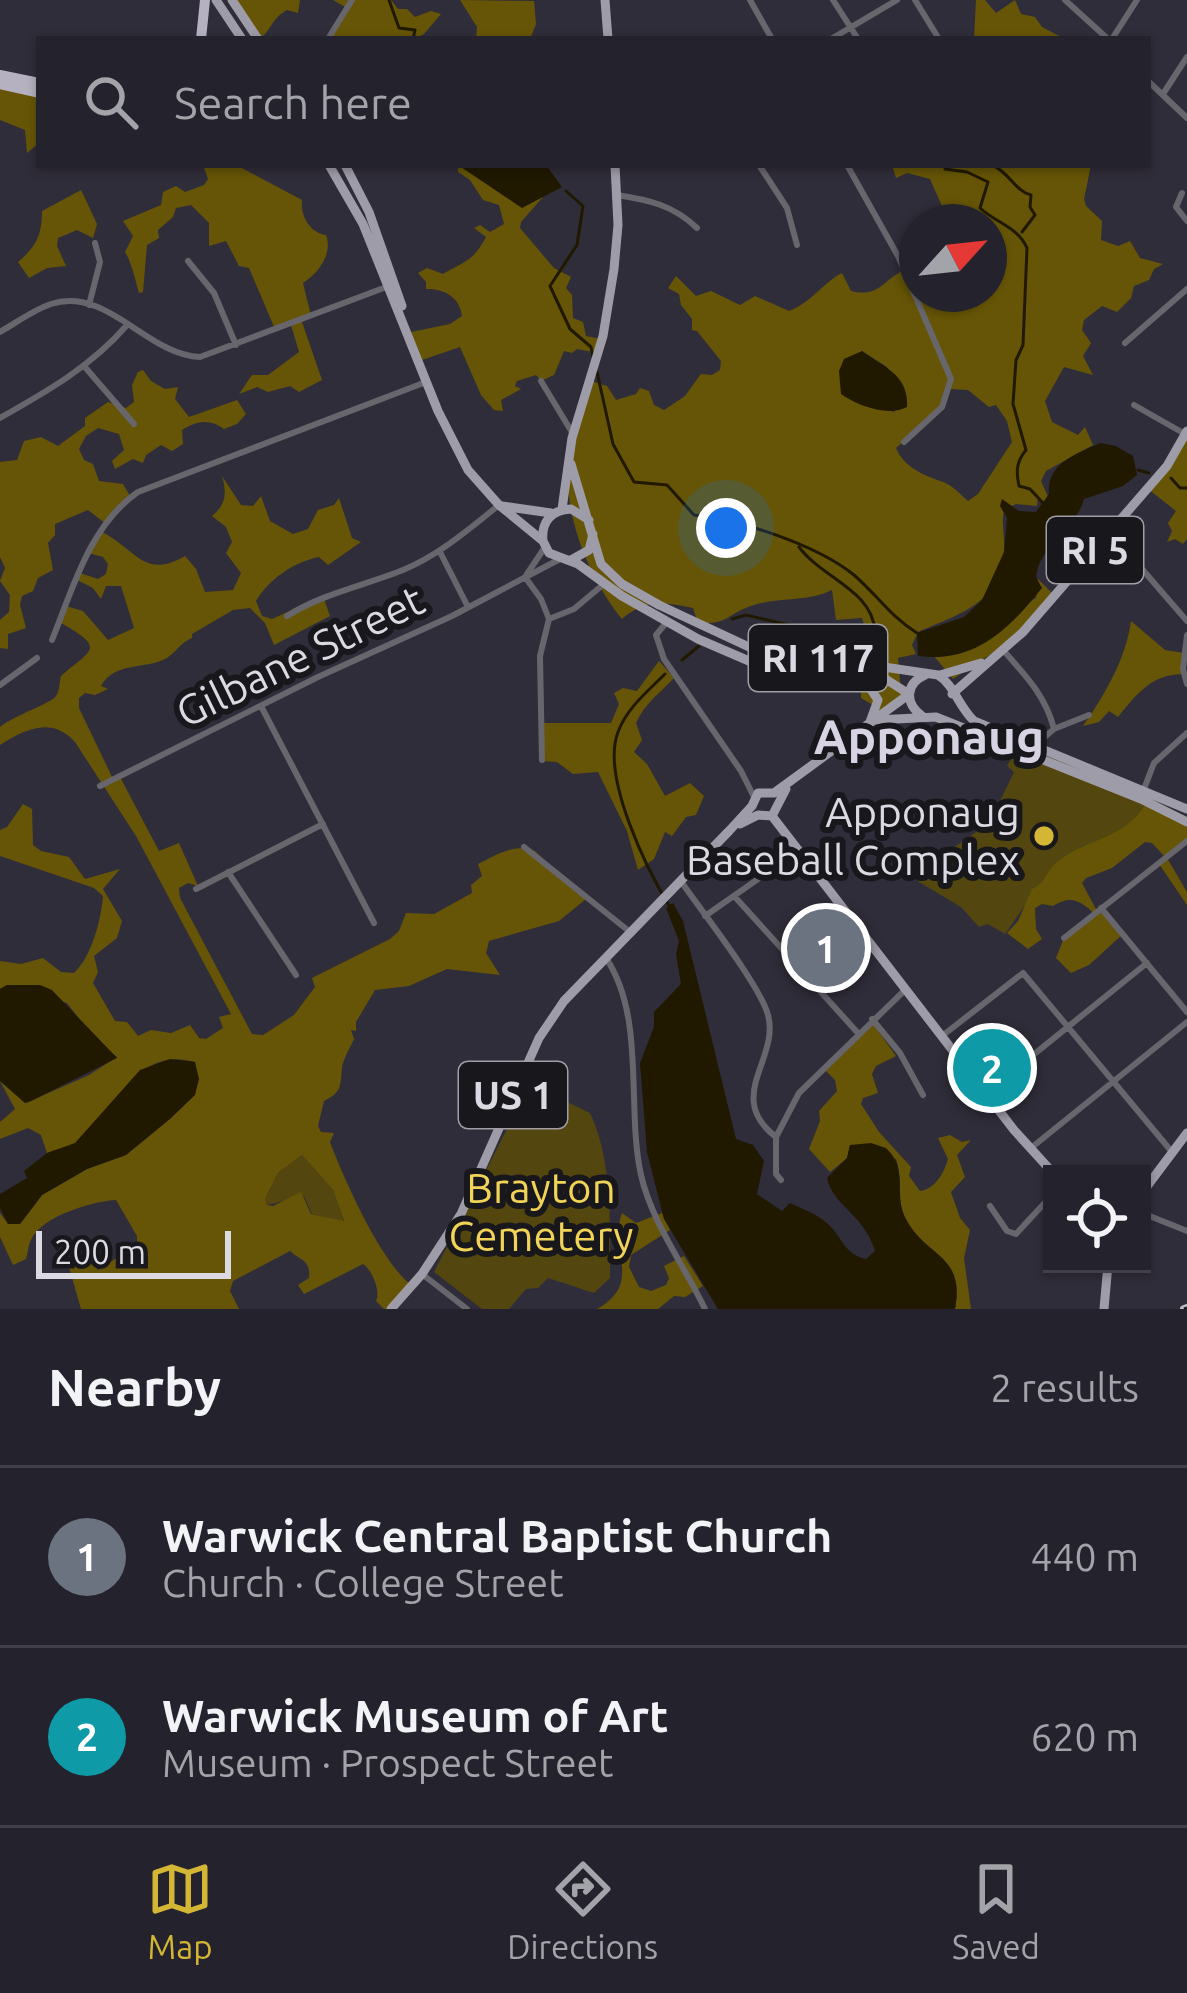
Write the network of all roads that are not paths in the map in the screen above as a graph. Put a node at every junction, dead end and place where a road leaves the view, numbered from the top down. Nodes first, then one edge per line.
1 (205, 0) edge
2 (216, 0) edge
3 (232, 0) edge
4 (352, 0) edge
5 (605, 0) edge
6 (750, 0) edge
7 (833, 0) edge
8 (897, 0) edge
9 (914, 0) edge
10 (1065, 0) edge
11 (1137, 0) edge
12 (851, 27) junction
13 (202, 36) edge
14 (249, 36) edge
15 (250, 36) edge
16 (330, 36) edge
17 (608, 36) edge
18 (770, 36) edge
19 (836, 36) edge
20 (856, 36) edge
21 (937, 36) edge
22 (1107, 36) edge
23 (1112, 36) edge
24 (1187, 57) edge
25 (0, 75) edge
26 (36, 82) edge
27 (0, 84) edge
28 (1151, 84) edge
29 (36, 92) edge
30 (1162, 94) junction
31 (1187, 118) edge
32 (332, 168) edge
33 (346, 168) edge
34 (615, 168) edge
35 (761, 168) edge
36 (849, 168) edge
37 (1182, 193) dead end
38 (617, 196) junction
39 (1187, 221) edge
40 (697, 228) dead end
41 (95, 243) dead end
42 (797, 245) dead end
43 (188, 261) dead end
44 (392, 284) junction
45 (1187, 289) edge
46 (89, 305) junction
47 (127, 324) junction
48 (0, 332) edge
49 (1125, 343) dead end
50 (236, 345) junction
51 (84, 366) junction
52 (541, 381) dead end
53 (426, 382) junction
54 (1134, 405) dead end
55 (0, 418) edge
56 (134, 424) dead end
57 (1186, 433) edge
58 (574, 434) junction
59 (904, 442) dead end
60 (571, 464) junction
61 (499, 505) junction
62 (559, 510) junction
63 (592, 528) junction
64 (1110, 532) junction
65 (544, 544) junction
66 (440, 551) junction
67 (563, 560) junction
68 (525, 577) junction
69 (605, 583) junction
70 (468, 608) junction
71 (286, 616) dead end
72 (549, 620) junction
73 (1187, 621) edge
74 (668, 622) junction
75 (1187, 635) edge
76 (52, 640) dead end
77 (1003, 650) junction
78 (38, 658) dead end
79 (992, 658) junction
80 (808, 674) junction
81 (933, 675) junction
82 (1187, 684) edge
83 (0, 685) edge
84 (908, 694) junction
85 (952, 696) junction
86 (262, 706) junction
87 (1089, 715) dead end
88 (922, 716) junction
89 (936, 717) junction
90 (872, 723) junction
91 (1054, 729) junction
92 (1187, 733) edge
93 (1034, 746) junction
94 (542, 760) dead end
95 (100, 786) dead end
96 (1144, 789) junction
97 (763, 800) junction
98 (1187, 809) edge
99 (772, 816) junction
100 (1187, 822) edge
101 (322, 824) junction
102 (1187, 841) edge
103 (524, 847) dead end
104 (797, 852) junction
105 (228, 872) junction
106 (680, 880) junction
107 (196, 889) dead end
108 (735, 897) junction
109 (1101, 908) junction
110 (705, 916) junction
111 (374, 923) dead end
112 (630, 932) junction
113 (1064, 938) dead end
114 (606, 958) junction
115 (1147, 963) junction
116 (296, 975) dead end
117 (906, 989) junction
118 (1187, 1012) edge
119 (872, 1018) junction
120 (1187, 1022) edge
121 (1067, 1026) junction
122 (858, 1033) junction
123 (942, 1036) junction
124 (1112, 1082) junction
125 (986, 1093) junction
126 (923, 1095) dead end
127 (776, 1137) junction
128 (1185, 1140) edge
129 (1030, 1149) junction
130 (1172, 1152) junction
131 (1045, 1165) edge
132 (781, 1180) dead end
133 (1151, 1180) edge
134 (1043, 1205) edge
135 (990, 1207) dead end
136 (1151, 1217) edge
137 (1187, 1231) edge
138 (1102, 1273) edge
139 (1107, 1273) edge
140 (422, 1274) junction
141 (1106, 1284) junction
142 (392, 1309) edge
143 (467, 1309) edge
144 (705, 1309) edge
145 (1104, 1309) edge

1 - 13 highway
2 - 14 main road
3 - 15 main road
4 - 16 street
5 - 17 main road
6 - 18 street
7 - 12 street
8 - 12 street
9 - 21 street
10 - 22 street
11 - 23 street
12 - 19 street
12 - 20 street
24 - 30 street
25 - 26 highway
27 - 29 highway
28 - 30 street
30 - 31 street
32 - 44 main road
33 - 44 main road
34 - 38 main road
35 - 42 street
36 - 59 street
37 - 39 street
38 - 40 street
38 - 58 main road
41 - 46 street
43 - 50 street
44 - 50 street
44 - 53 main road
45 - 49 street
46 - 47 street
46 - 48 street
47 - 50 street
47 - 51 street
51 - 55 street
51 - 56 street
52 - 58 street
53 - 61 main road
53 - 76 street
54 - 57 street
57 - 64 main road, RI 5
58 - 60 main road
60 - 62 main road
60 - 63 main road
61 - 62 main road
61 - 65 main road
61 - 66 street
62 - 63 main road
62 - 65 main road
63 - 67 main road
63 - 81 main road, RI 117
64 - 73 street
64 - 77 main road, RI 5
65 - 67 main road
65 - 68 street, Gilbane Street
66 - 70 street
66 - 71 street
67 - 68 street, Gilbane Street
67 - 69 main road, RI 117
68 - 70 street, Gilbane Street
68 - 72 street
69 - 72 street
69 - 74 main road, RI 117
70 - 86 street, Gilbane Street
72 - 94 street
74 - 80 main road, RI 117
74 - 97 street
75 - 82 street
77 - 79 main road, RI 5
77 - 91 street
78 - 83 street
79 - 81 main road, RI 5
79 - 85 main road, RI 5
80 - 84 main road, RI 117
80 - 90 main road
81 - 84 main road, US 1
81 - 85 main road
84 - 88 main road, RI 117
84 - 90 main road, US 1
85 - 89 main road
85 - 93 main road
86 - 95 street, Gilbane Street
86 - 101 street
87 - 91 street
88 - 89 main road
88 - 90 main road
89 - 100 main road
90 - 97 main road, US 1
91 - 93 street
92 - 96 street
93 - 96 main road
96 - 98 main road
97 - 99 main road
97 - 99 main road, US 1
97 - 106 main road, US 1
99 - 104 main road
101 - 105 street
101 - 111 street
102 - 109 street
103 - 112 street
104 - 108 street
104 - 117 main road
105 - 107 street
105 - 116 street
106 - 110 street
106 - 112 main road, US 1
108 - 110 street
108 - 122 street
109 - 113 street
109 - 115 street
110 - 127 street
112 - 114 main road, US 1
114 - 140 main road, US 1
114 - 144 street
115 - 118 street
115 - 121 street
117 - 119 street
117 - 123 main road
119 - 122 street
119 - 126 street
120 - 124 street
121 - 123 street
121 - 124 street
121 - 125 street
122 - 127 street
123 - 125 main road
124 - 129 street
124 - 130 street
125 - 129 main road
127 - 132 street
128 - 130 main road
129 - 131 main road
130 - 133 main road
134 - 135 street
136 - 137 street
138 - 141 main road
139 - 141 main road
140 - 142 main road, US 1
140 - 143 street
141 - 145 main road

